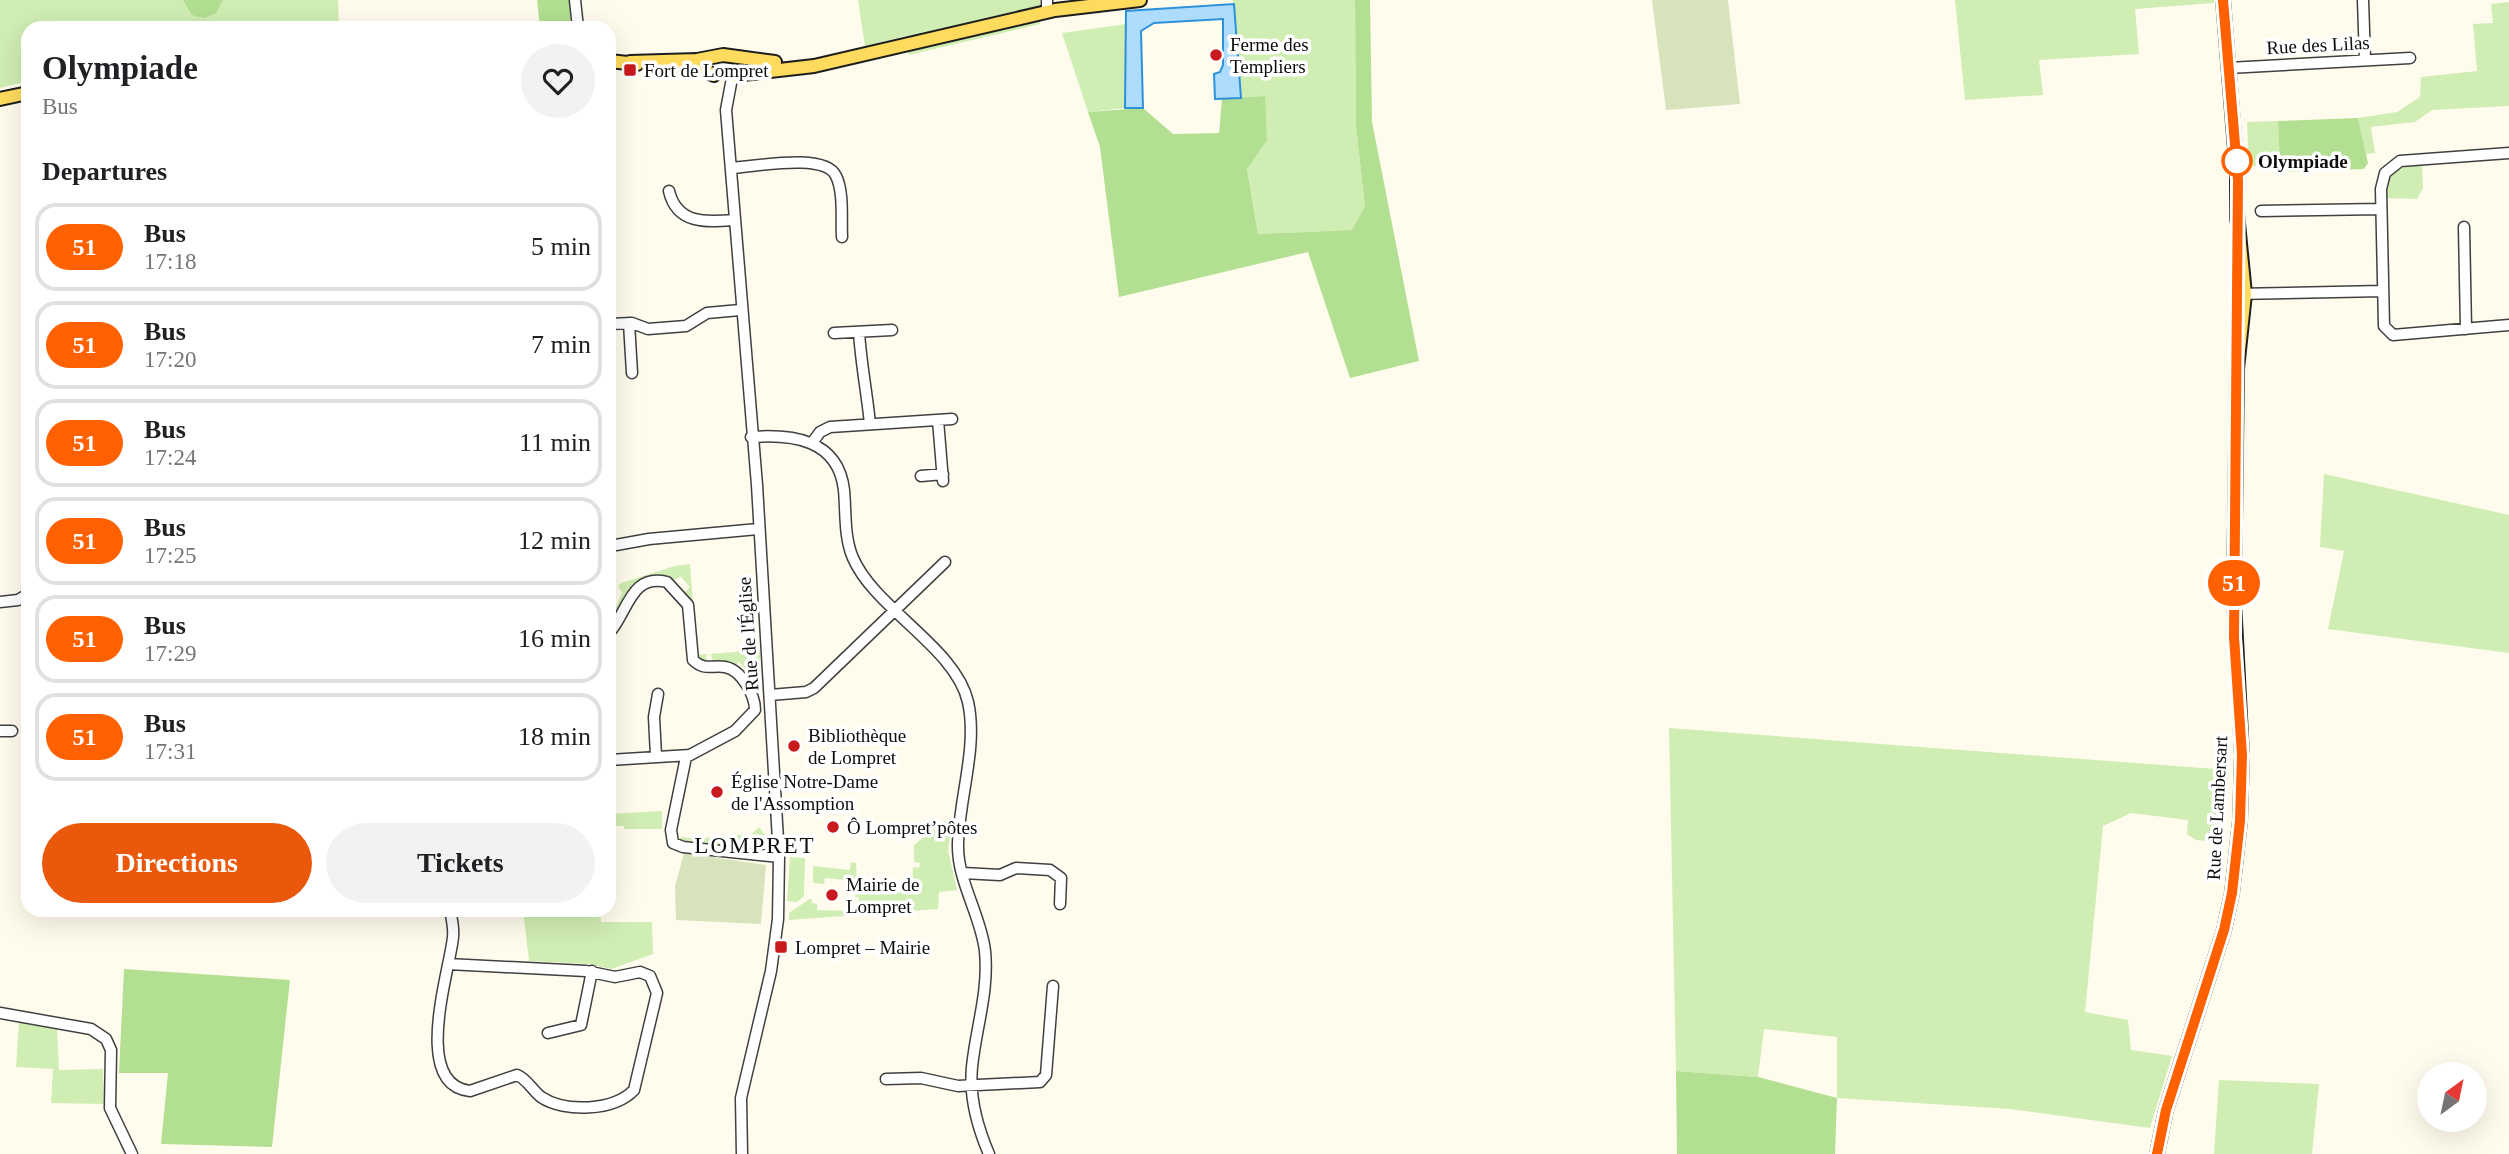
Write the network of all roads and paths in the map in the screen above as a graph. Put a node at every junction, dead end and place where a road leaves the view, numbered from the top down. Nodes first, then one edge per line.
1 (575, 0) edge
2 (1140, 0) edge
3 (2223, 0) edge
4 (2363, 0) edge
5 (1047, 6) edge
6 (577, 21) edge
7 (723, 56) junction
8 (2410, 58) dead end
9 (835, 60) junction
10 (2365, 60) junction
11 (616, 61) edge
12 (629, 62) junction
13 (2228, 68) junction
14 (734, 76) junction
15 (716, 77) junction
16 (21, 94) edge
17 (0, 99) edge
18 (726, 110) junction
19 (2509, 153) edge
20 (731, 168) junction
21 (669, 191) dead end
22 (2381, 209) junction
23 (2261, 211) dead end
24 (734, 220) junction
25 (2464, 228) dead end
26 (842, 237) dead end
27 (2383, 291) junction
28 (2241, 294) junction
29 (740, 310) junction
30 (629, 323) junction
31 (616, 324) edge
32 (2509, 325) edge
33 (2466, 329) junction
34 (891, 330) dead end
35 (859, 332) junction
36 (834, 334) dead end
37 (632, 373) dead end
38 (952, 419) dead end
39 (938, 420) junction
40 (870, 424) junction
41 (751, 437) junction
42 (812, 443) junction
43 (921, 476) dead end
44 (758, 529) junction
45 (616, 545) dead end
46 (945, 562) dead end
47 (21, 598) edge
48 (0, 602) edge
49 (895, 610) junction
50 (616, 621) edge
51 (658, 694) dead end
52 (770, 696) junction
53 (755, 698) junction
54 (0, 731) edge
55 (12, 731) dead end
56 (656, 756) junction
57 (686, 757) junction
58 (616, 759) edge
59 (779, 857) junction
60 (962, 873) junction
61 (1060, 904) dead end
62 (451, 917) edge
63 (448, 964) junction
64 (592, 971) junction
65 (1052, 986) dead end
66 (0, 1013) edge
67 (548, 1033) dead end
68 (886, 1079) dead end
69 (971, 1085) junction
70 (132, 1154) edge
71 (742, 1154) edge
72 (989, 1154) edge
73 (2157, 1154) edge

1 - 6 street
2 - 5 main road
3 - 13 main road, Rue de Lambersart
4 - 10 street
5 - 9 main road
7 - 9 main road
7 - 12 main road
7 - 14 main road
7 - 15 main road
8 - 10 street, Rue des Lilas
9 - 14 main road
10 - 13 street, Rue des Lilas
11 - 12 main road
12 - 15 main road
13 - 28 main road, Rue de Lambersart
14 - 15 main road
14 - 18 street, Rue de l'Église
15 - 18 street, Rue de l'Église
16 - 17 main road
18 - 20 street, Rue de l'Église
19 - 22 street
20 - 24 street, Rue de l'Église
20 - 26 street
21 - 24 street
22 - 23 street
22 - 27 street
24 - 29 street, Rue de l'Église
25 - 33 street
27 - 28 street
27 - 33 street
28 - 73 main road, Rue de Lambersart
29 - 30 street
29 - 41 street, Rue de l'Église
30 - 31 street
30 - 37 street
32 - 33 street
34 - 35 street
35 - 36 street
35 - 40 street
38 - 39 street
39 - 40 street
39 - 43 street
40 - 42 street
41 - 42 street
41 - 44 street, Rue de l'Église
42 - 49 street
44 - 45 street
44 - 52 street, Rue de l'Église
46 - 49 street
47 - 48 street
49 - 52 street
49 - 60 street
50 - 53 street
51 - 56 street
52 - 53 street
52 - 59 street, Rue de l'Église
53 - 57 street
54 - 55 street
56 - 57 street
56 - 58 street
57 - 59 street
59 - 71 street, Rue de l'Église
60 - 61 street
60 - 69 street
62 - 63 street
63 - 64 street
63 - 64 street
64 - 67 street
65 - 69 street
66 - 70 street
68 - 69 street
69 - 72 street

